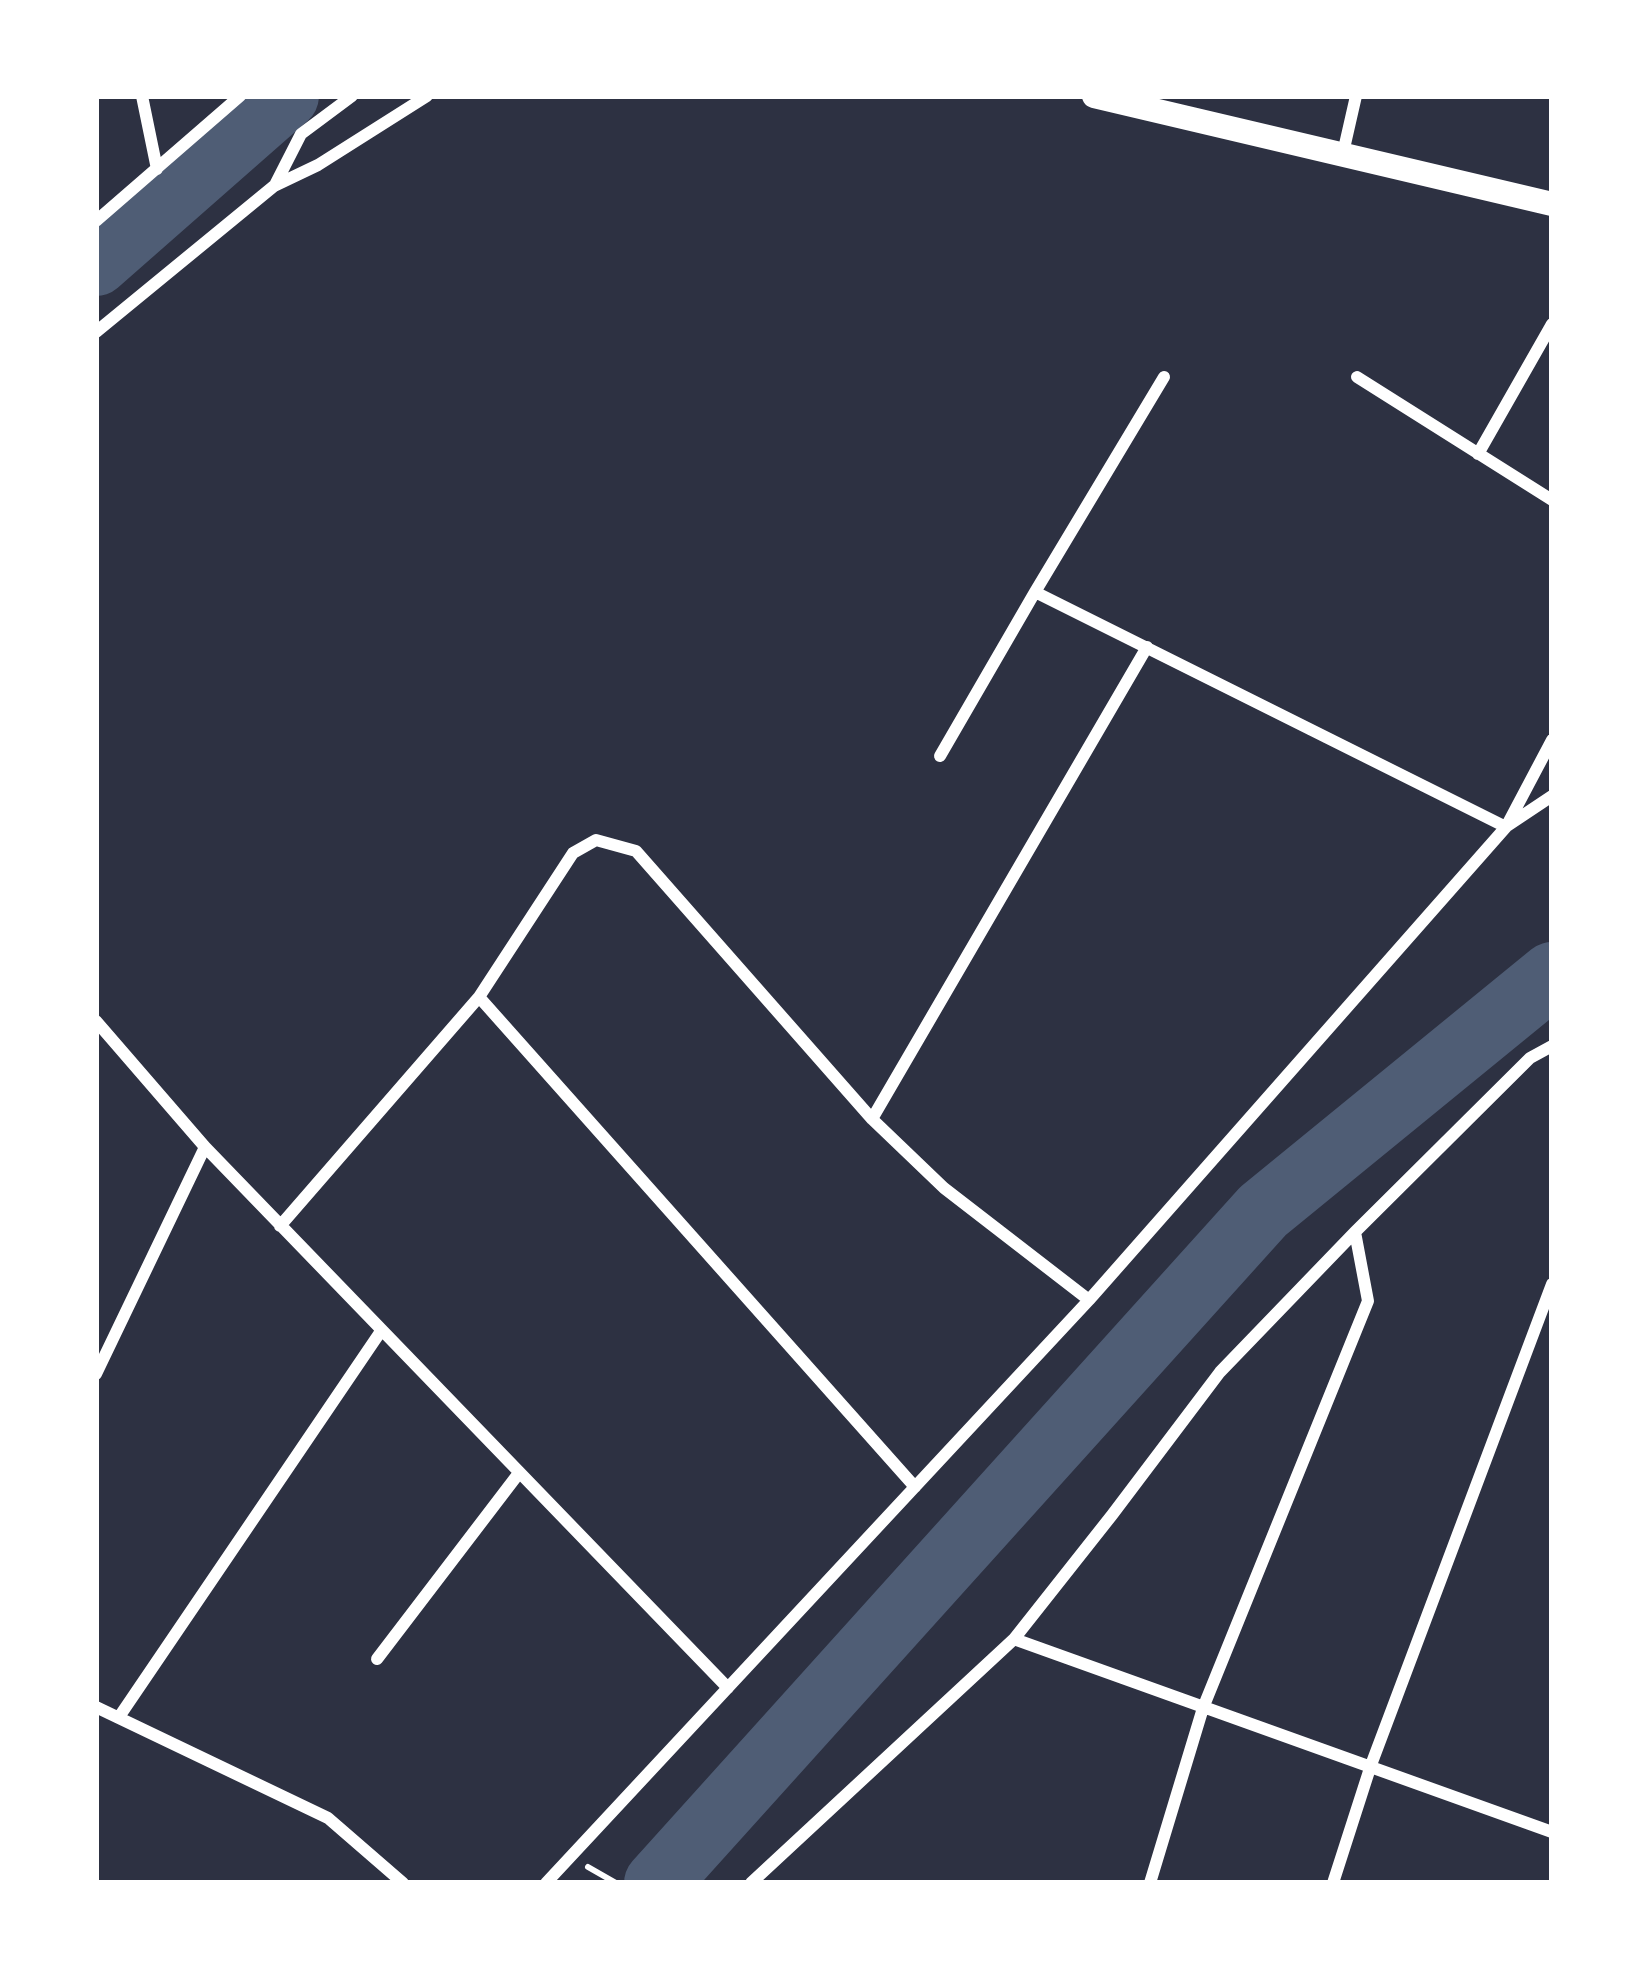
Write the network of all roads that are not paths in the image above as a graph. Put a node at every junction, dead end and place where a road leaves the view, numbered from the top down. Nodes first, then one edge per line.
1 (142, 96) edge
2 (352, 96) edge
3 (427, 96) edge
4 (1094, 96) edge
5 (1356, 96) edge
6 (237, 97) edge
7 (1343, 153) junction
8 (157, 169) junction
9 (274, 186) junction
10 (1552, 204) edge
11 (96, 221) edge
12 (1552, 324) edge
13 (96, 332) edge
14 (1164, 377) dead end
15 (1358, 377) dead end
16 (1478, 454) junction
17 (1552, 500) edge
18 (1035, 592) junction
19 (1148, 647) junction
20 (1552, 740) edge
21 (940, 756) dead end
22 (1552, 796) edge
23 (1506, 827) junction
24 (479, 997) junction
25 (96, 1021) edge
26 (1552, 1046) edge
27 (872, 1119) junction
28 (205, 1147) junction
29 (280, 1226) junction
30 (1354, 1232) junction
31 (1552, 1284) edge
32 (1089, 1300) junction
33 (381, 1331) junction
34 (96, 1374) edge
35 (519, 1473) junction
36 (915, 1487) junction
37 (1013, 1639) junction
38 (377, 1659) dead end
39 (728, 1688) junction
40 (96, 1707) edge
41 (1203, 1708) junction
42 (119, 1717) junction
43 (1371, 1765) junction
44 (1552, 1832) edge
45 (404, 1883) edge
46 (546, 1883) edge
47 (751, 1883) edge
48 (1150, 1883) edge
49 (1333, 1883) edge

1 - 8 street
2 - 9 street
3 - 9 street
4 - 7 main road
5 - 7 street
6 - 8 street
7 - 10 main road
8 - 11 street
9 - 13 street
12 - 16 street
14 - 18 street
15 - 16 street
16 - 17 street
18 - 19 street
18 - 21 street
19 - 23 street
19 - 27 street
20 - 23 street
22 - 23 street
23 - 32 street
24 - 27 street
24 - 29 street
24 - 36 street
25 - 28 street
26 - 30 street
27 - 32 street
28 - 29 street
28 - 34 street
29 - 33 street
30 - 37 street
30 - 41 street
31 - 43 street
32 - 36 street
33 - 35 street
33 - 42 street
35 - 38 street
35 - 39 street
36 - 39 street
37 - 41 street
37 - 47 street
39 - 46 street
40 - 42 street
41 - 43 street
41 - 48 street
42 - 45 street
43 - 44 street
43 - 49 street

